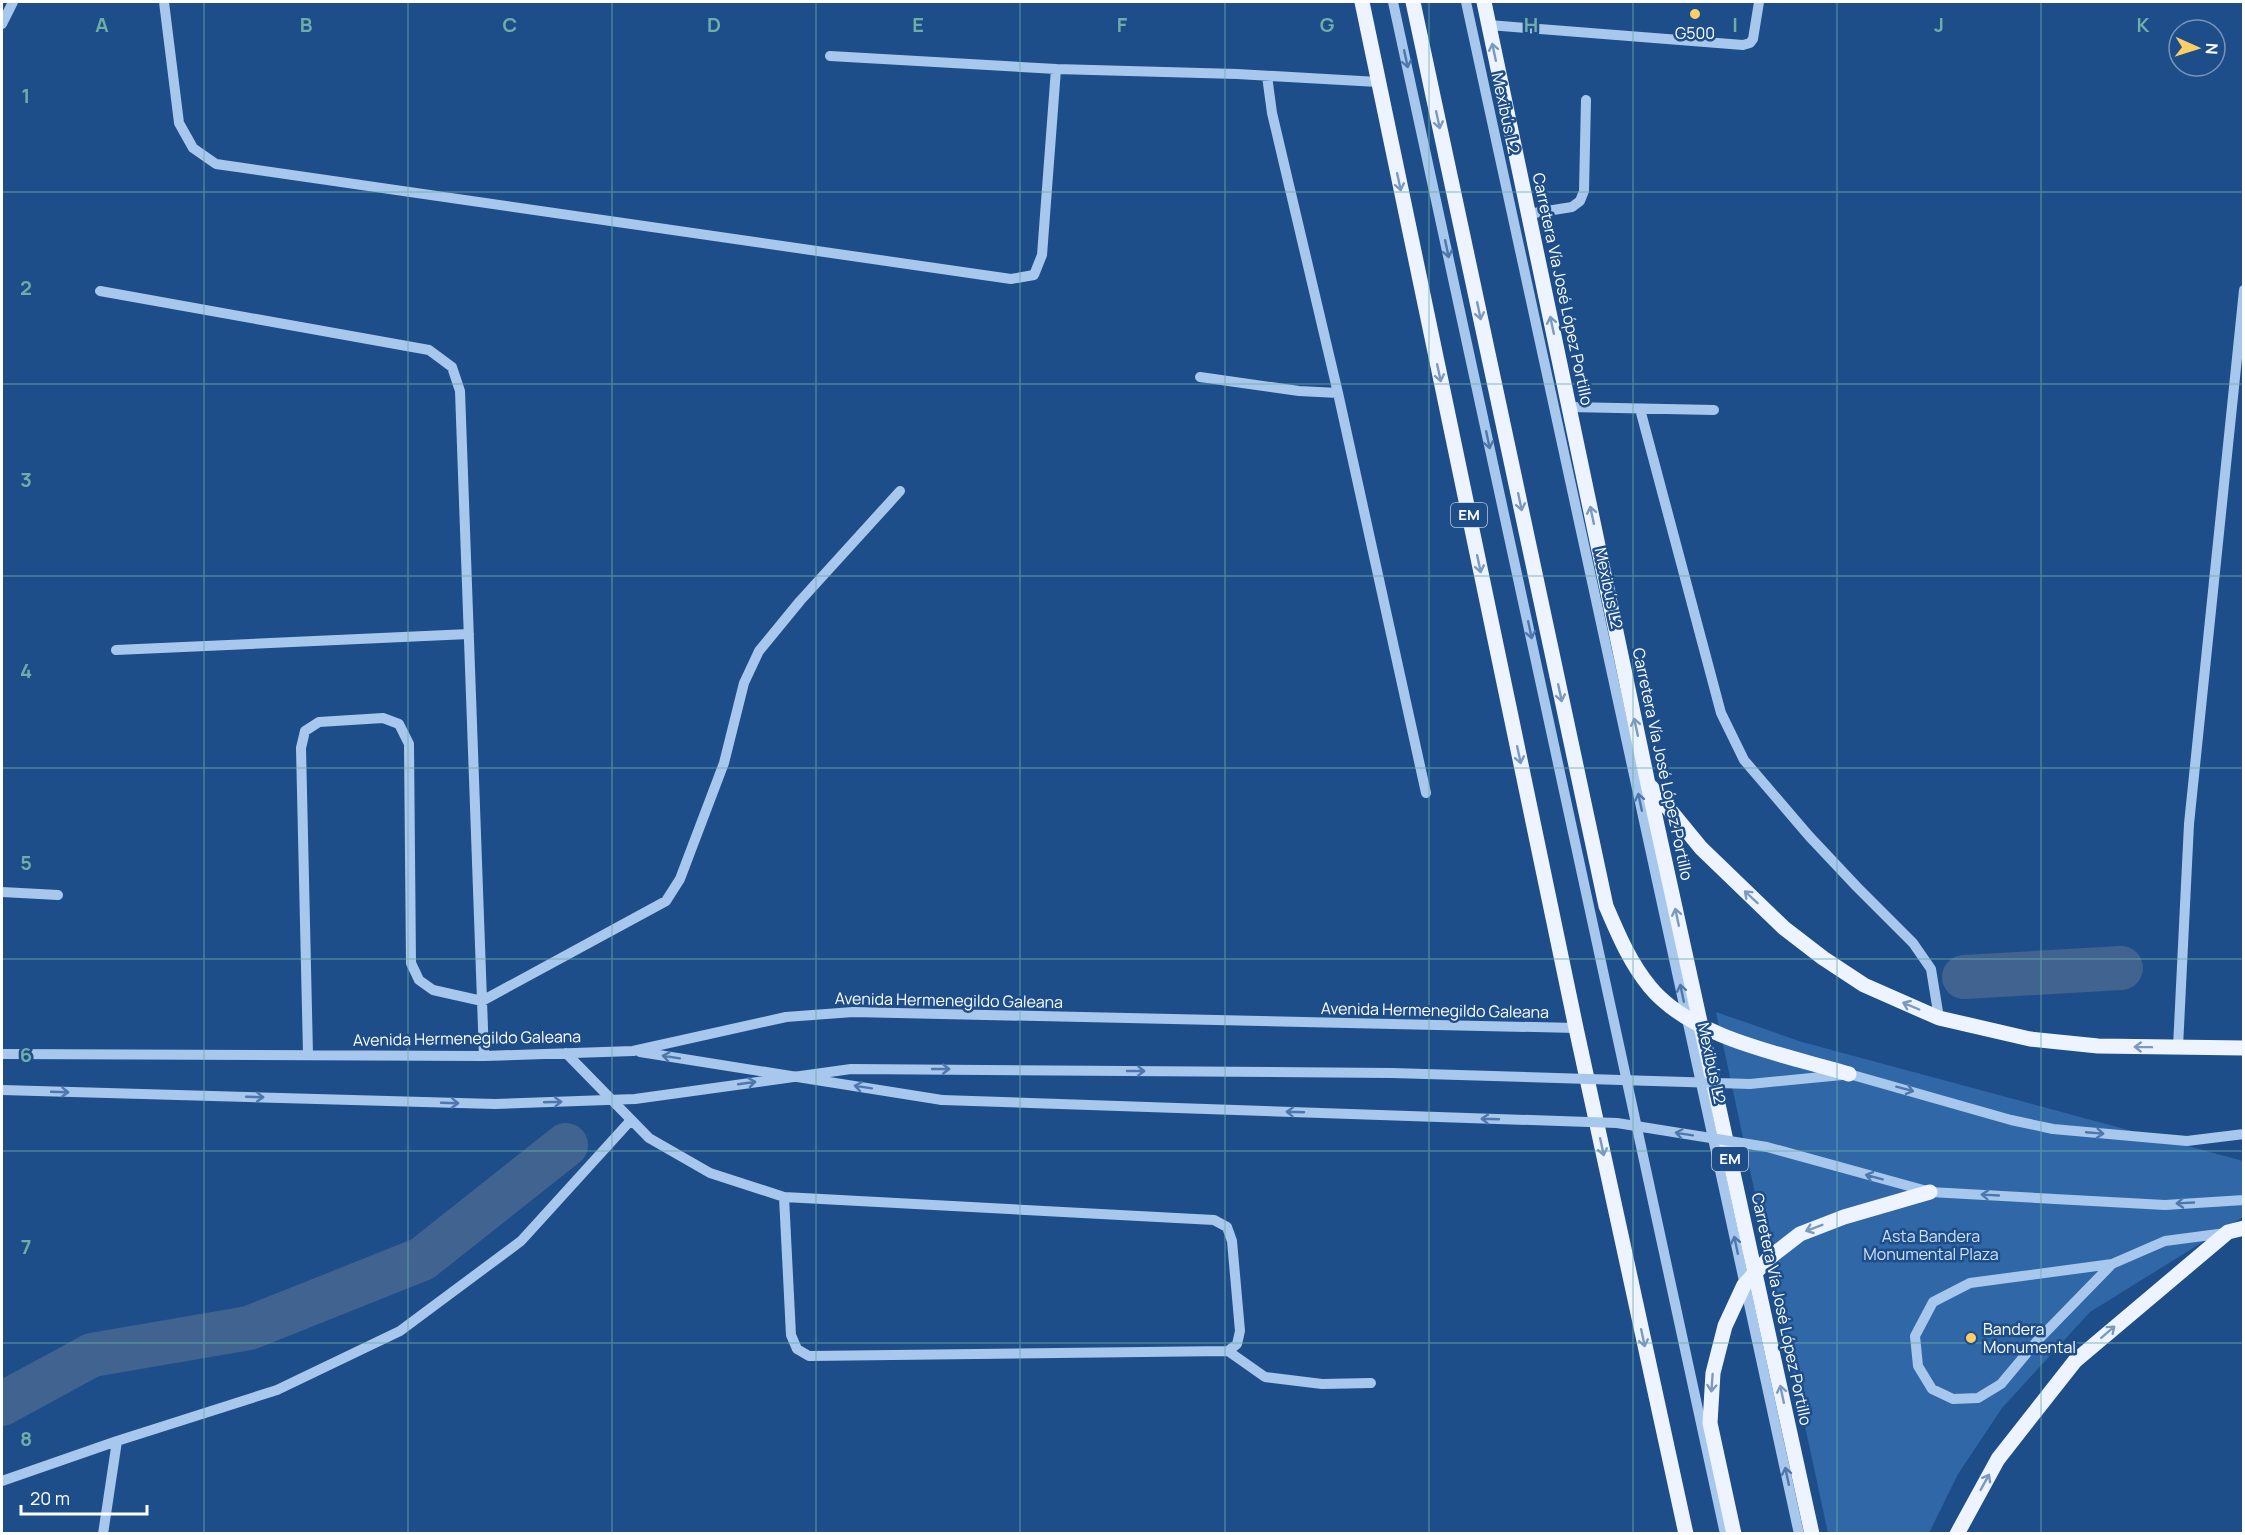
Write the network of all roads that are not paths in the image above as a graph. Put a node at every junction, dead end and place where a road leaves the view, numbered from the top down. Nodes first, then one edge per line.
1 (13, 2) edge
2 (164, 2) edge
3 (1362, 2) edge
4 (1393, 2) edge
5 (1413, 2) edge
6 (1466, 2) edge
7 (1484, 2) edge
8 (1759, 2) edge
9 (2, 24) edge
10 (1489, 25) junction
11 (830, 56) dead end
12 (1056, 69) junction
13 (1267, 76) junction
14 (1378, 82) junction
15 (1586, 100) dead end
16 (1528, 214) junction
17 (2244, 290) edge
18 (100, 291) dead end
19 (1200, 378) dead end
20 (1338, 393) junction
21 (1569, 407) junction
22 (1640, 409) junction
23 (1714, 410) dead end
24 (900, 490) dead end
25 (469, 634) junction
26 (116, 650) dead end
27 (1648, 784) junction
28 (1426, 793) dead end
29 (2, 892) edge
30 (58, 895) dead end
31 (482, 1001) junction
32 (1939, 1018) junction
33 (1576, 1028) junction
34 (2178, 1047) junction
35 (2244, 1048) edge
36 (633, 1051) junction
37 (2, 1053) edge
38 (566, 1053) junction
39 (308, 1054) junction
40 (484, 1056) junction
41 (1849, 1074) junction
42 (2, 1090) edge
43 (631, 1120) junction
44 (2244, 1134) edge
45 (1930, 1192) junction
46 (784, 1197) junction
47 (2244, 1200) edge
48 (2244, 1227) edge
49 (2228, 1232) junction
50 (2112, 1263) junction
51 (1228, 1351) junction
52 (1371, 1383) dead end
53 (117, 1441) junction
54 (2, 1481) edge
55 (103, 1533) edge
56 (1686, 1533) edge
57 (1725, 1533) edge
58 (1734, 1533) edge
59 (1799, 1533) edge
60 (1812, 1533) edge
61 (1957, 1533) edge

1 - 9 street
2 - 12 street
3 - 14 main road, EM
4 -> 57 street
5 -> 41 main road, bridge
59 -> 6 street, Mexibús L2
7 - 10 main road, Carretera Vía José López Portillo / EM
8 - 10 street
16 -> 10 main road, Carretera Vía José López Portillo / EM
11 - 12 street
12 - 13 street
13 - 14 street
13 - 20 street
14 -> 33 main road, EM
15 - 16 street
21 -> 16 main road, Carretera Vía José López Portillo / EM
17 - 34 street
18 - 25 street
19 - 20 street
20 - 28 street
21 - 22 street
27 -> 21 main road, Carretera Vía José López Portillo / EM
22 - 23 street
22 - 32 street
24 - 31 street
25 - 26 street
25 - 31 street
32 -> 27 main road
60 -> 27 main road, Carretera Vía José López Portillo / EM
29 - 30 street
31 - 39 street
31 - 40 street
34 -> 32 main road
33 - 36 street, Avenida Hermenegildo Galeana
33 -> 56 main road, EM
34 - 35 main road
36 - 38 street, Avenida Hermenegildo Galeana
45 -> 36 street, bridge
37 - 39 street, Avenida Hermenegildo Galeana
38 - 40 street, Avenida Hermenegildo Galeana
38 - 43 street
39 - 40 street, Avenida Hermenegildo Galeana
42 -> 41 street, bridge
41 -> 44 street
43 - 46 street
43 - 53 street
47 -> 45 street
45 -> 58 main road, bridge
46 - 51 street
46 - 51 street
48 - 49 main road
49 - 50 street
61 -> 49 main road
50 - 50 street
51 - 52 street
53 - 54 street
53 - 55 street

